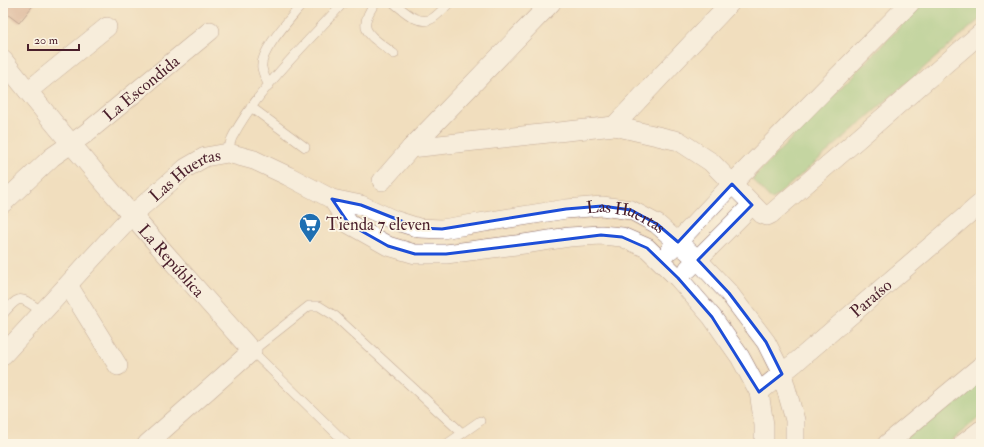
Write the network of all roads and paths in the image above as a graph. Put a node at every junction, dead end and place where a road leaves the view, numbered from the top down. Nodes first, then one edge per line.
1 (303, 3) edge
2 (343, 3) edge
3 (375, 3) edge
4 (394, 3) edge
5 (449, 3) edge
6 (551, 3) edge
7 (730, 3) edge
8 (910, 3) edge
9 (107, 27) dead end
10 (210, 31) dead end
11 (981, 33) edge
12 (394, 54) dead end
13 (3, 60) edge
14 (269, 85) junction
15 (28, 91) junction
16 (251, 107) junction
17 (614, 126) junction
18 (71, 144) junction
19 (305, 147) dead end
20 (411, 148) junction
21 (228, 153) junction
22 (382, 181) dead end
23 (732, 184) junction
24 (332, 199) junction
25 (3, 203) edge
26 (981, 203) edge
27 (752, 205) junction
28 (132, 215) junction
29 (678, 242) junction
30 (661, 260) junction
31 (698, 260) junction
32 (678, 278) junction
33 (68, 285) junction
34 (43, 312) junction
35 (3, 314) edge
36 (252, 351) junction
37 (3, 355) edge
38 (118, 366) dead end
39 (981, 366) edge
40 (782, 374) junction
41 (759, 392) junction
42 (480, 421) dead end
43 (981, 430) edge
44 (462, 433) junction
45 (147, 444) edge
46 (347, 444) edge
47 (447, 444) edge
48 (764, 444) edge
49 (795, 444) edge
50 (887, 444) edge
51 (963, 444) edge

1 - 14 lane
2 - 14 lane
3 - 12 lane
4 - 5 lane
6 - 20 street
7 - 17 street
8 - 23 street
9 - 15 street
10 - 18 street, La Escondida
11 - 27 street
13 - 15 street, La República
14 - 16 lane
15 - 18 street, La República
16 - 19 lane
16 - 21 lane
17 - 20 street
17 - 23 street
18 - 25 street, La Escondida
18 - 28 street, La República
20 - 22 street
21 - 24 street, Las Huertas
21 - 28 street, Las Huertas
23 - 27 street
23 - 29 street
24 - 29 street, Las Huertas
24 - 30 street, Las Huertas
26 - 40 street, Paraíso
27 - 31 street
28 - 33 street, Las Huertas
28 - 36 street, La República
29 - 30 street
29 - 31 street, Las Huertas
30 - 32 street, Las Huertas
31 - 32 street
31 - 40 street, Las Huertas
32 - 41 street, Las Huertas
33 - 34 street, Las Huertas
33 - 38 street
34 - 35 lane
34 - 37 street, Las Huertas
36 - 44 lane
36 - 45 street
36 - 46 lane
39 - 50 street
40 - 41 street, Paraíso
40 - 49 street, Las Huertas
41 - 48 street, Las Huertas
42 - 44 lane
43 - 51 street
44 - 47 lane

